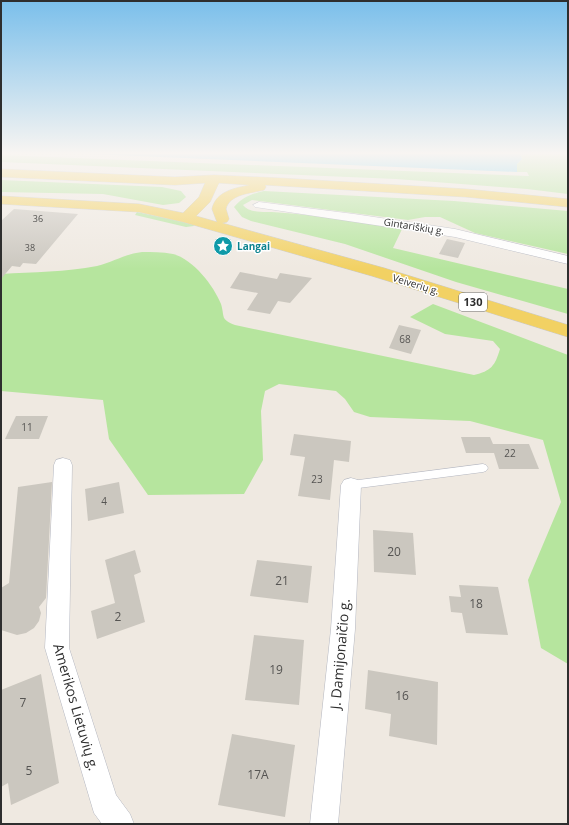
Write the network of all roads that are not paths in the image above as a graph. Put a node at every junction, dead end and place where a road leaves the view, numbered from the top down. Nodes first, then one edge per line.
1 (208, 192) edge
2 (240, 192) edge
3 (441, 192) edge
4 (205, 199) junction
5 (1, 200) edge
6 (568, 203) edge
7 (259, 205) dead end
8 (97, 206) junction
9 (186, 218) junction
10 (222, 219) junction
11 (213, 233) junction
12 (263, 239) junction
13 (568, 260) edge
14 (568, 332) edge
15 (63, 465) dead end
16 (483, 468) dead end
17 (351, 485) joint
18 (120, 824) edge
19 (324, 824) edge

1 - 4 main road
2 - 10 main road
3 - 6 main road
4 - 9 main road
4 - 10 main road
5 - 8 main road, Veiverių g. / 130
7 - 13 street, Gintariškių g.
8 - 9 main road, Veiverių g. / 130
8 - 11 main road, Veiverių g. / 130
9 - 11 main road
9 - 12 main road, Veiverių g. / 130
10 - 12 main road
11 - 12 main road, Veiverių g. / 130
12 - 14 main road, Veiverių g. / 130
15 - 18 street, Amerikos Lietuvių g.
16 - 17 lane
17 - 19 street, J. Damijonaičio g.

